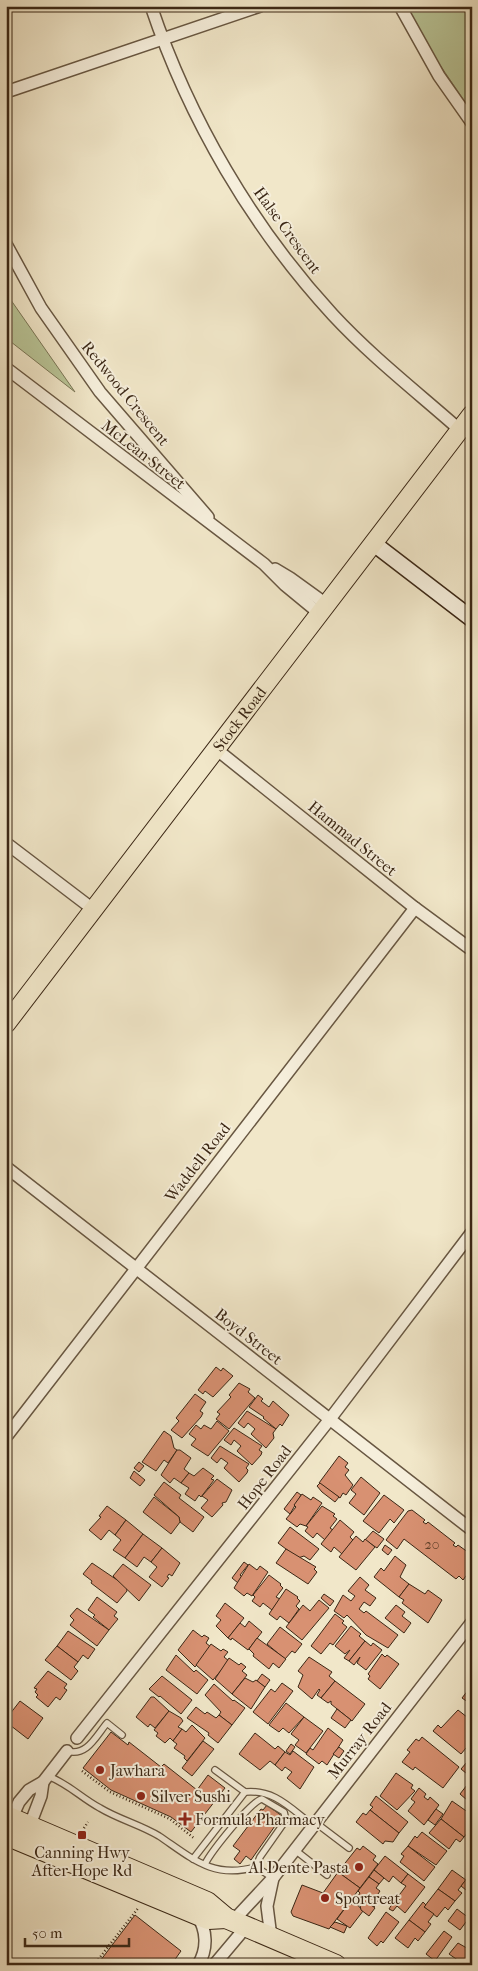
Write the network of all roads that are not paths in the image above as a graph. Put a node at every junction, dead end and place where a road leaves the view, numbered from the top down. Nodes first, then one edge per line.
1 (150, 6) edge
2 (260, 6) edge
3 (400, 6) edge
4 (162, 40) junction
5 (6, 92) edge
6 (472, 123) edge
7 (6, 244) edge
8 (6, 368) edge
9 (472, 414) edge
10 (460, 430) junction
11 (217, 527) junction
12 (373, 543) junction
13 (323, 608) junction
14 (472, 620) edge
15 (216, 749) junction
16 (6, 843) edge
17 (415, 908) junction
18 (94, 910) junction
19 (472, 950) edge
20 (6, 1024) edge
21 (6, 1168) edge
22 (472, 1232) edge
23 (135, 1269) junction
24 (330, 1419) junction
25 (6, 1437) edge
26 (472, 1530) edge
27 (472, 1622) edge
28 (122, 1734) dead end
29 (77, 1738) dead end
30 (67, 1751) joint
31 (215, 1770) dead end
32 (45, 1779) junction
33 (245, 1792) junction
34 (315, 1824) junction
35 (14, 1828) edge
36 (349, 1848) dead end
37 (295, 1850) junction
38 (193, 1859) junction
39 (205, 1864) junction
40 (256, 1867) junction
41 (327, 1874) dead end
42 (273, 1878) junction
43 (196, 1914) junction
44 (235, 1922) junction
45 (271, 1938) junction
46 (198, 1965) edge
47 (214, 1965) edge
48 (336, 1965) edge

1 - 4 street, Halse Crescent
2 - 4 street
3 - 6 street
4 - 5 street
4 - 10 street, Halse Crescent
7 - 11 street, Redwood Crescent
8 - 11 street, McLean Street
9 - 10 main road, Stock Road
10 - 12 main road, Stock Road
11 - 13 street, McLean Street
12 - 13 main road, Stock Road
12 - 14 street
13 - 15 main road, Stock Road
15 - 17 street, Hammad Street
15 - 18 main road, Stock Road
16 - 18 street
17 - 19 street, Hammad Street
17 - 23 street, Waddell Road
18 - 20 main road, Stock Road
21 - 23 street, Boyd Street
22 - 24 street, Hope Road
23 - 24 street, Boyd Street
23 - 25 street, Waddell Road
24 - 26 street, Boyd Street
24 - 29 street, Hope Road
27 - 34 street, Murray Road
28 - 30 lane
30 - 32 street
31 - 33 lane
32 - 35 street
32 - 35 street
32 - 38 lane
33 - 34 lane
33 - 38 lane
34 - 36 lane
34 - 37 street, Murray Road
35 - 43 highway
35 - 44 highway
37 - 41 lane
37 - 42 street, Murray Road
38 - 39 lane
39 - 40 lane
39 - 40 lane
40 - 42 lane
42 - 44 street, Murray Road
42 - 45 street, Murray Road
43 - 44 highway
43 - 46 street
44 - 45 highway
44 - 47 street, Murray Road
45 - 48 highway

